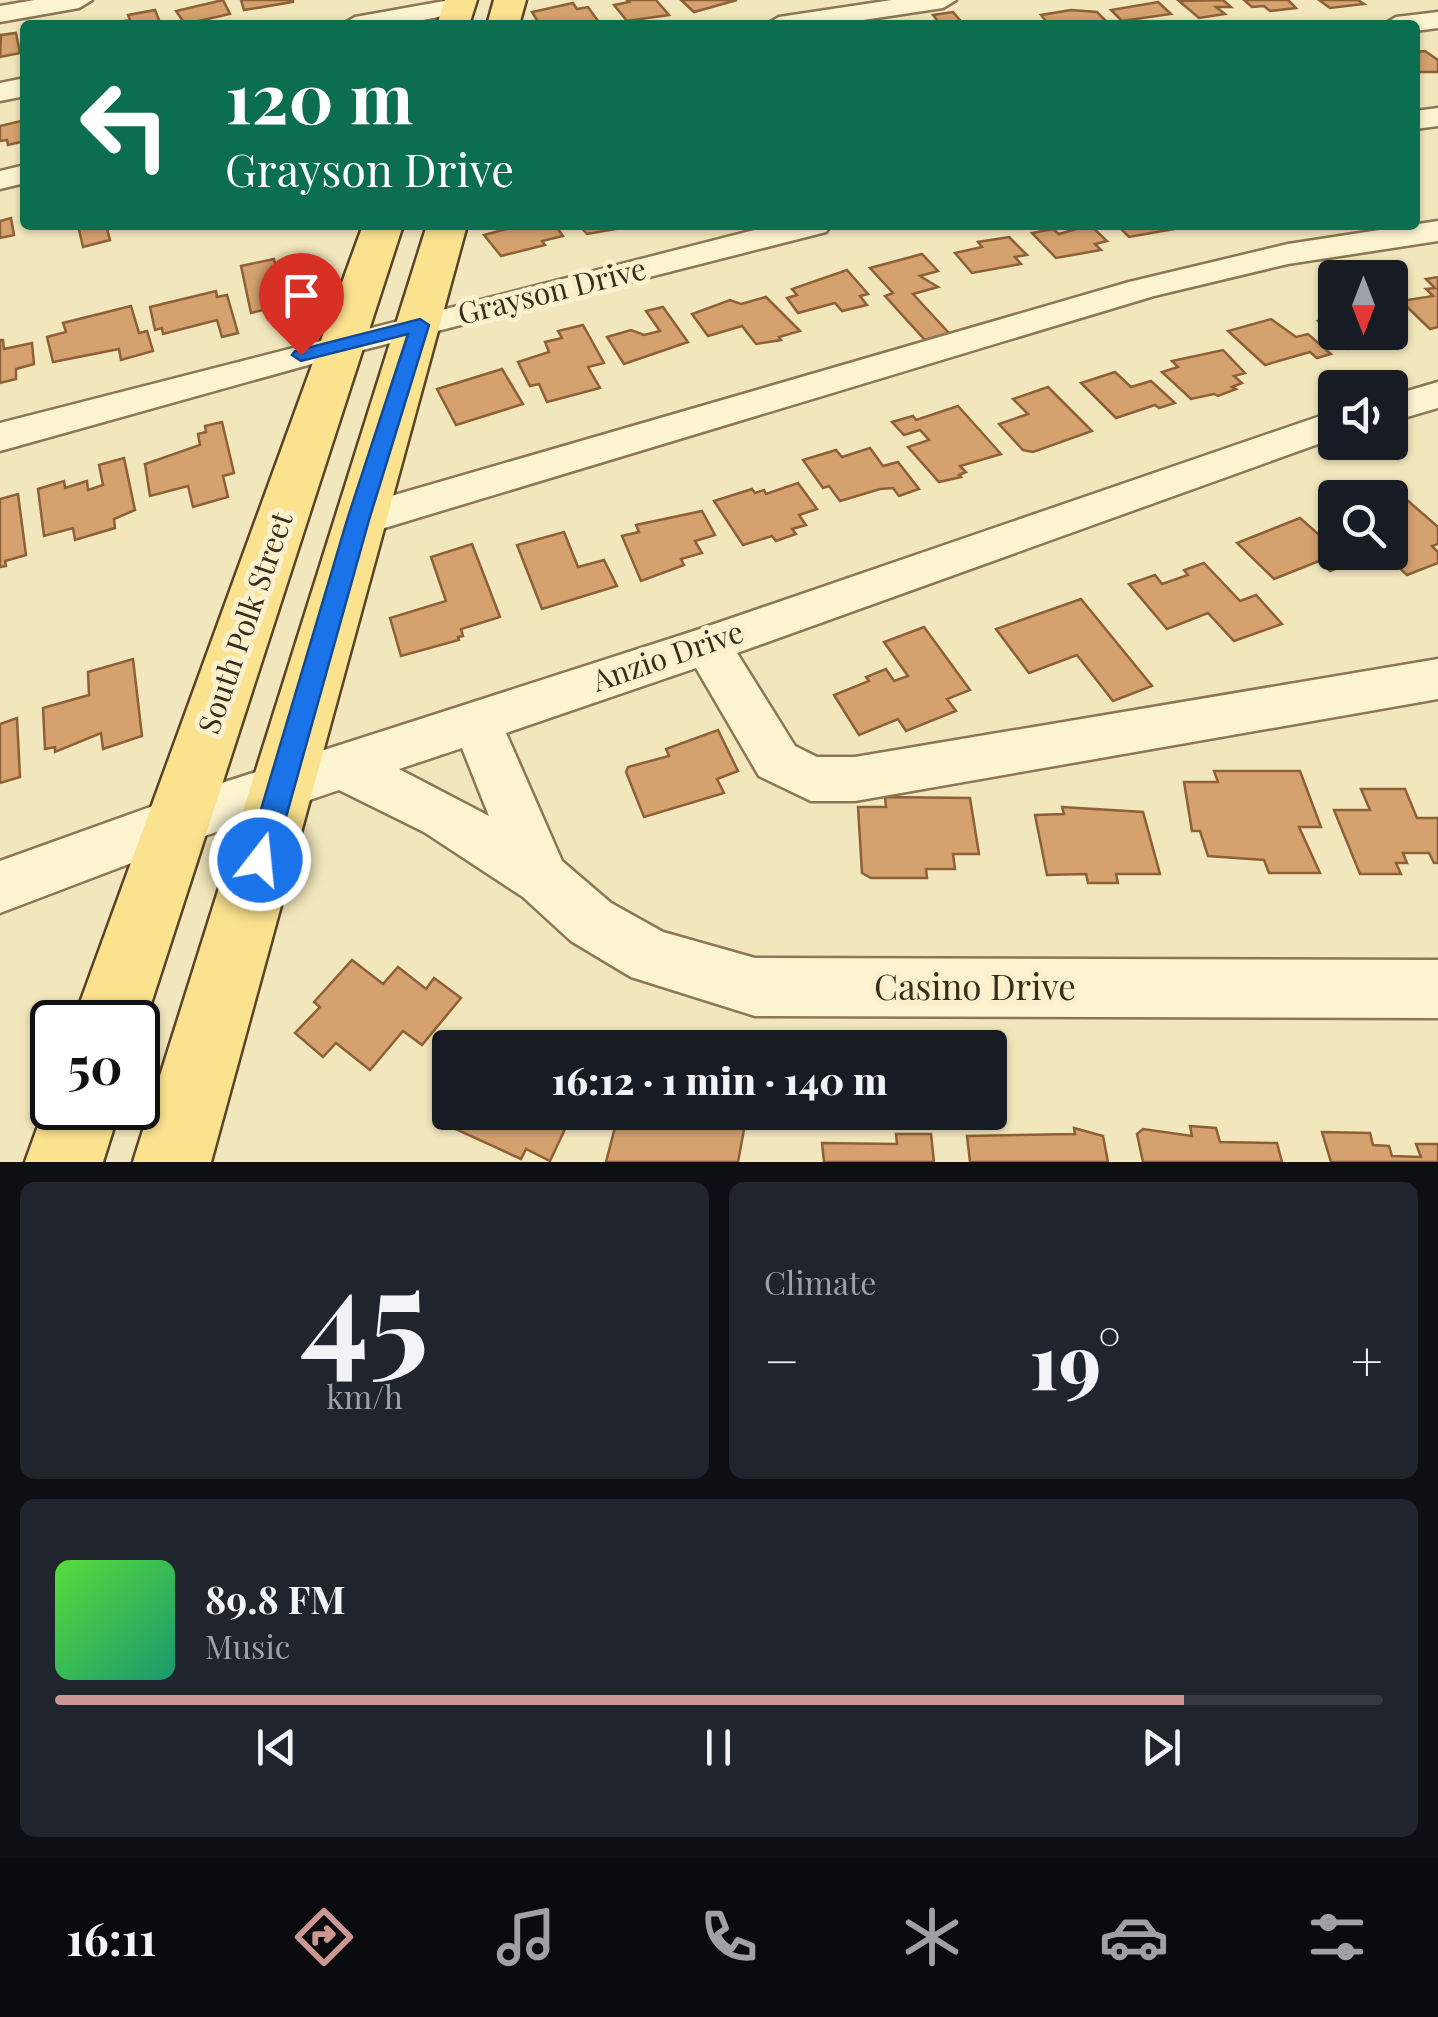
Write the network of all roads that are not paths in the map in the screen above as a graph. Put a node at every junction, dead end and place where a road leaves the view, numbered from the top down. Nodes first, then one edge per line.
1 (79, 0) edge
2 (942, 0) edge
3 (457, 10) edge
4 (0, 14) edge
5 (390, 20) edge
6 (812, 20) edge
7 (381, 230) edge
8 (446, 230) edge
9 (794, 230) edge
10 (1438, 231) edge
11 (420, 325) junction
12 (339, 345) junction
13 (1438, 396) edge
14 (1408, 404) edge
15 (1318, 430) edge
16 (0, 437) edge
17 (358, 520) junction
18 (707, 645) junction
19 (1438, 679) edge
20 (476, 722) junction
21 (311, 777) junction
22 (178, 821) junction
23 (542, 880) junction
24 (0, 888) edge
25 (1438, 989) edge
26 (117, 1000) edge
27 (75, 1130) edge
28 (64, 1162) edge
29 (172, 1162) edge

1 - 4 street
2 - 6 street
3 - 5 street
7 - 12 main road, South Polk Street
8 - 11 main road
9 - 11 street, Grayson Drive
10 - 17 street
11 - 12 street, Grayson Drive
11 - 17 main road
12 - 16 street, Grayson Drive
12 - 22 main road, South Polk Street
13 - 14 street
15 - 18 street, Anzio Drive
17 - 21 main road
18 - 19 street
18 - 20 street, Anzio Drive
20 - 21 street, Anzio Drive
20 - 23 street, Casino Drive
21 - 22 street, Anzio Drive
21 - 23 street, Casino Drive
21 - 29 main road
22 - 24 street, Anzio Drive
22 - 26 main road, South Polk Street
23 - 25 street, Casino Drive
27 - 28 main road

